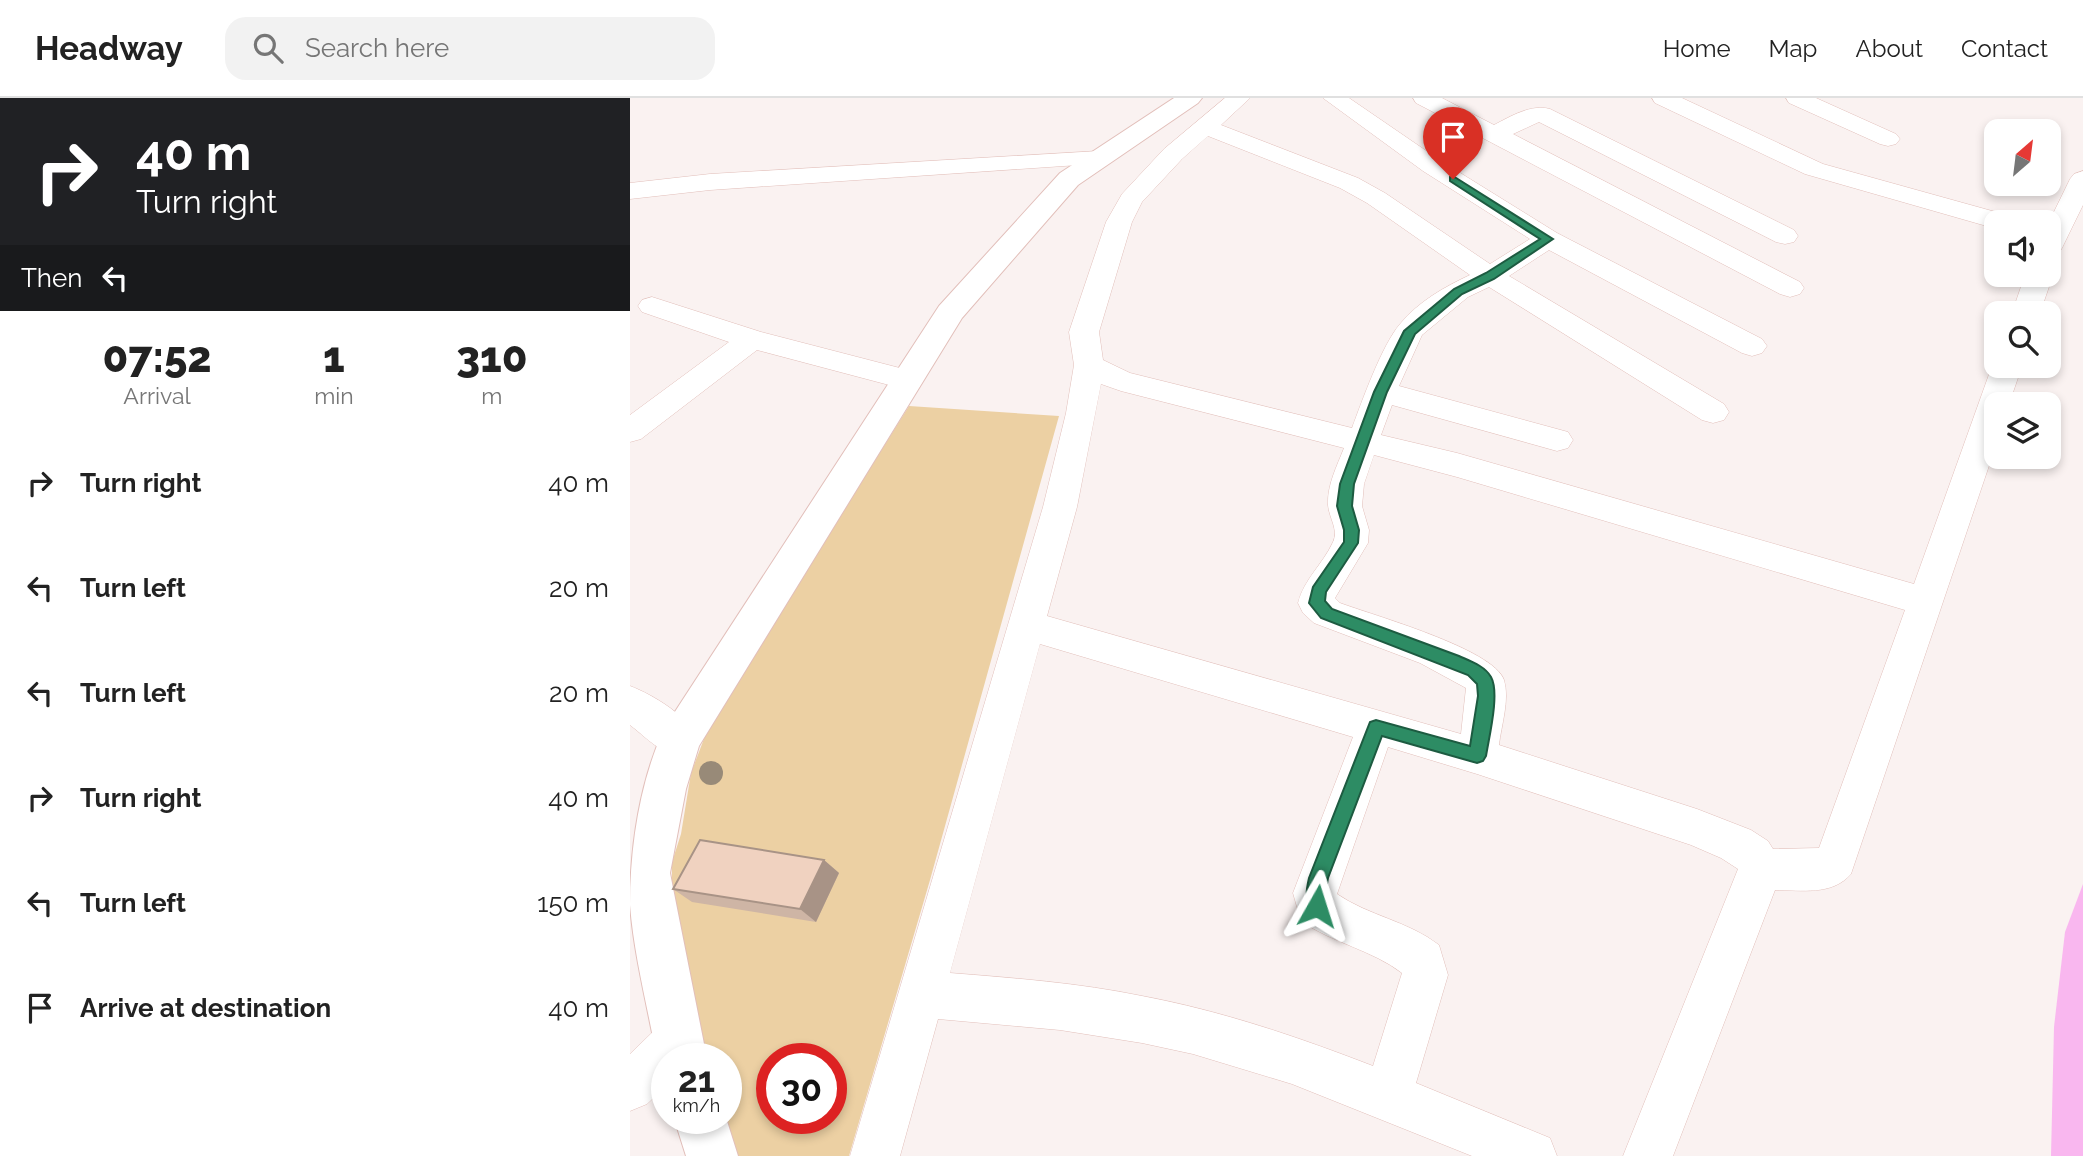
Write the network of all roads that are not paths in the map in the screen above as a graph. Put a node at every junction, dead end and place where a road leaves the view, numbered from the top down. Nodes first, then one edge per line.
1 (1239, 98) edge
2 (1334, 98) edge
3 (1424, 98) edge
4 (1663, 98) edge
5 (1797, 98) edge
6 (1198, 113) edge
7 (1493, 136) junction
8 (1888, 139) dead end
9 (1099, 158) junction
10 (2083, 179) edge
11 (630, 191) edge
12 (1984, 217) edge
13 (2061, 222) edge
14 (1785, 236) dead end
15 (1548, 239) junction
16 (1490, 276) junction
17 (1790, 288) dead end
18 (652, 306) dead end
19 (752, 339) junction
20 (1752, 346) dead end
21 (1089, 365) junction
22 (2003, 378) edge
23 (908, 380) junction
24 (1381, 392) junction
25 (1713, 412) dead end
26 (630, 431) edge
27 (1558, 440) dead end
28 (1364, 441) junction
29 (1924, 601) junction
30 (1026, 625) junction
31 (630, 703) edge
32 (1376, 727) junction
33 (680, 740) junction
34 (1477, 756) junction
35 (1762, 872) junction
36 (638, 878) edge
37 (921, 994) junction
38 (678, 1043) edge
39 (651, 1071) edge
40 (630, 1087) edge
41 (1388, 1097) junction
42 (705, 1134) edge
43 (712, 1156) edge
44 (875, 1156) edge
45 (1532, 1156) edge
46 (1648, 1156) edge

1 - 6 street
2 - 15 street
3 - 7 street
4 - 12 street
5 - 8 street
6 - 9 street
6 - 16 street
6 - 21 street
7 - 14 street
7 - 17 street
9 - 11 street
9 - 23 street
10 - 13 street
15 - 16 street
15 - 20 street
16 - 24 street
16 - 25 street
18 - 19 street
19 - 23 street
19 - 26 street
21 - 28 street
21 - 30 street
22 - 29 street
23 - 33 street
24 - 27 street
24 - 28 street
28 - 29 street
28 - 34 street
29 - 35 street
30 - 32 street
30 - 37 street
31 - 33 street
32 - 34 street
32 - 41 street
33 - 36 street
34 - 35 street
35 - 46 street
36 - 38 street
37 - 41 street
37 - 44 street
39 - 40 street
41 - 45 street
42 - 43 street

